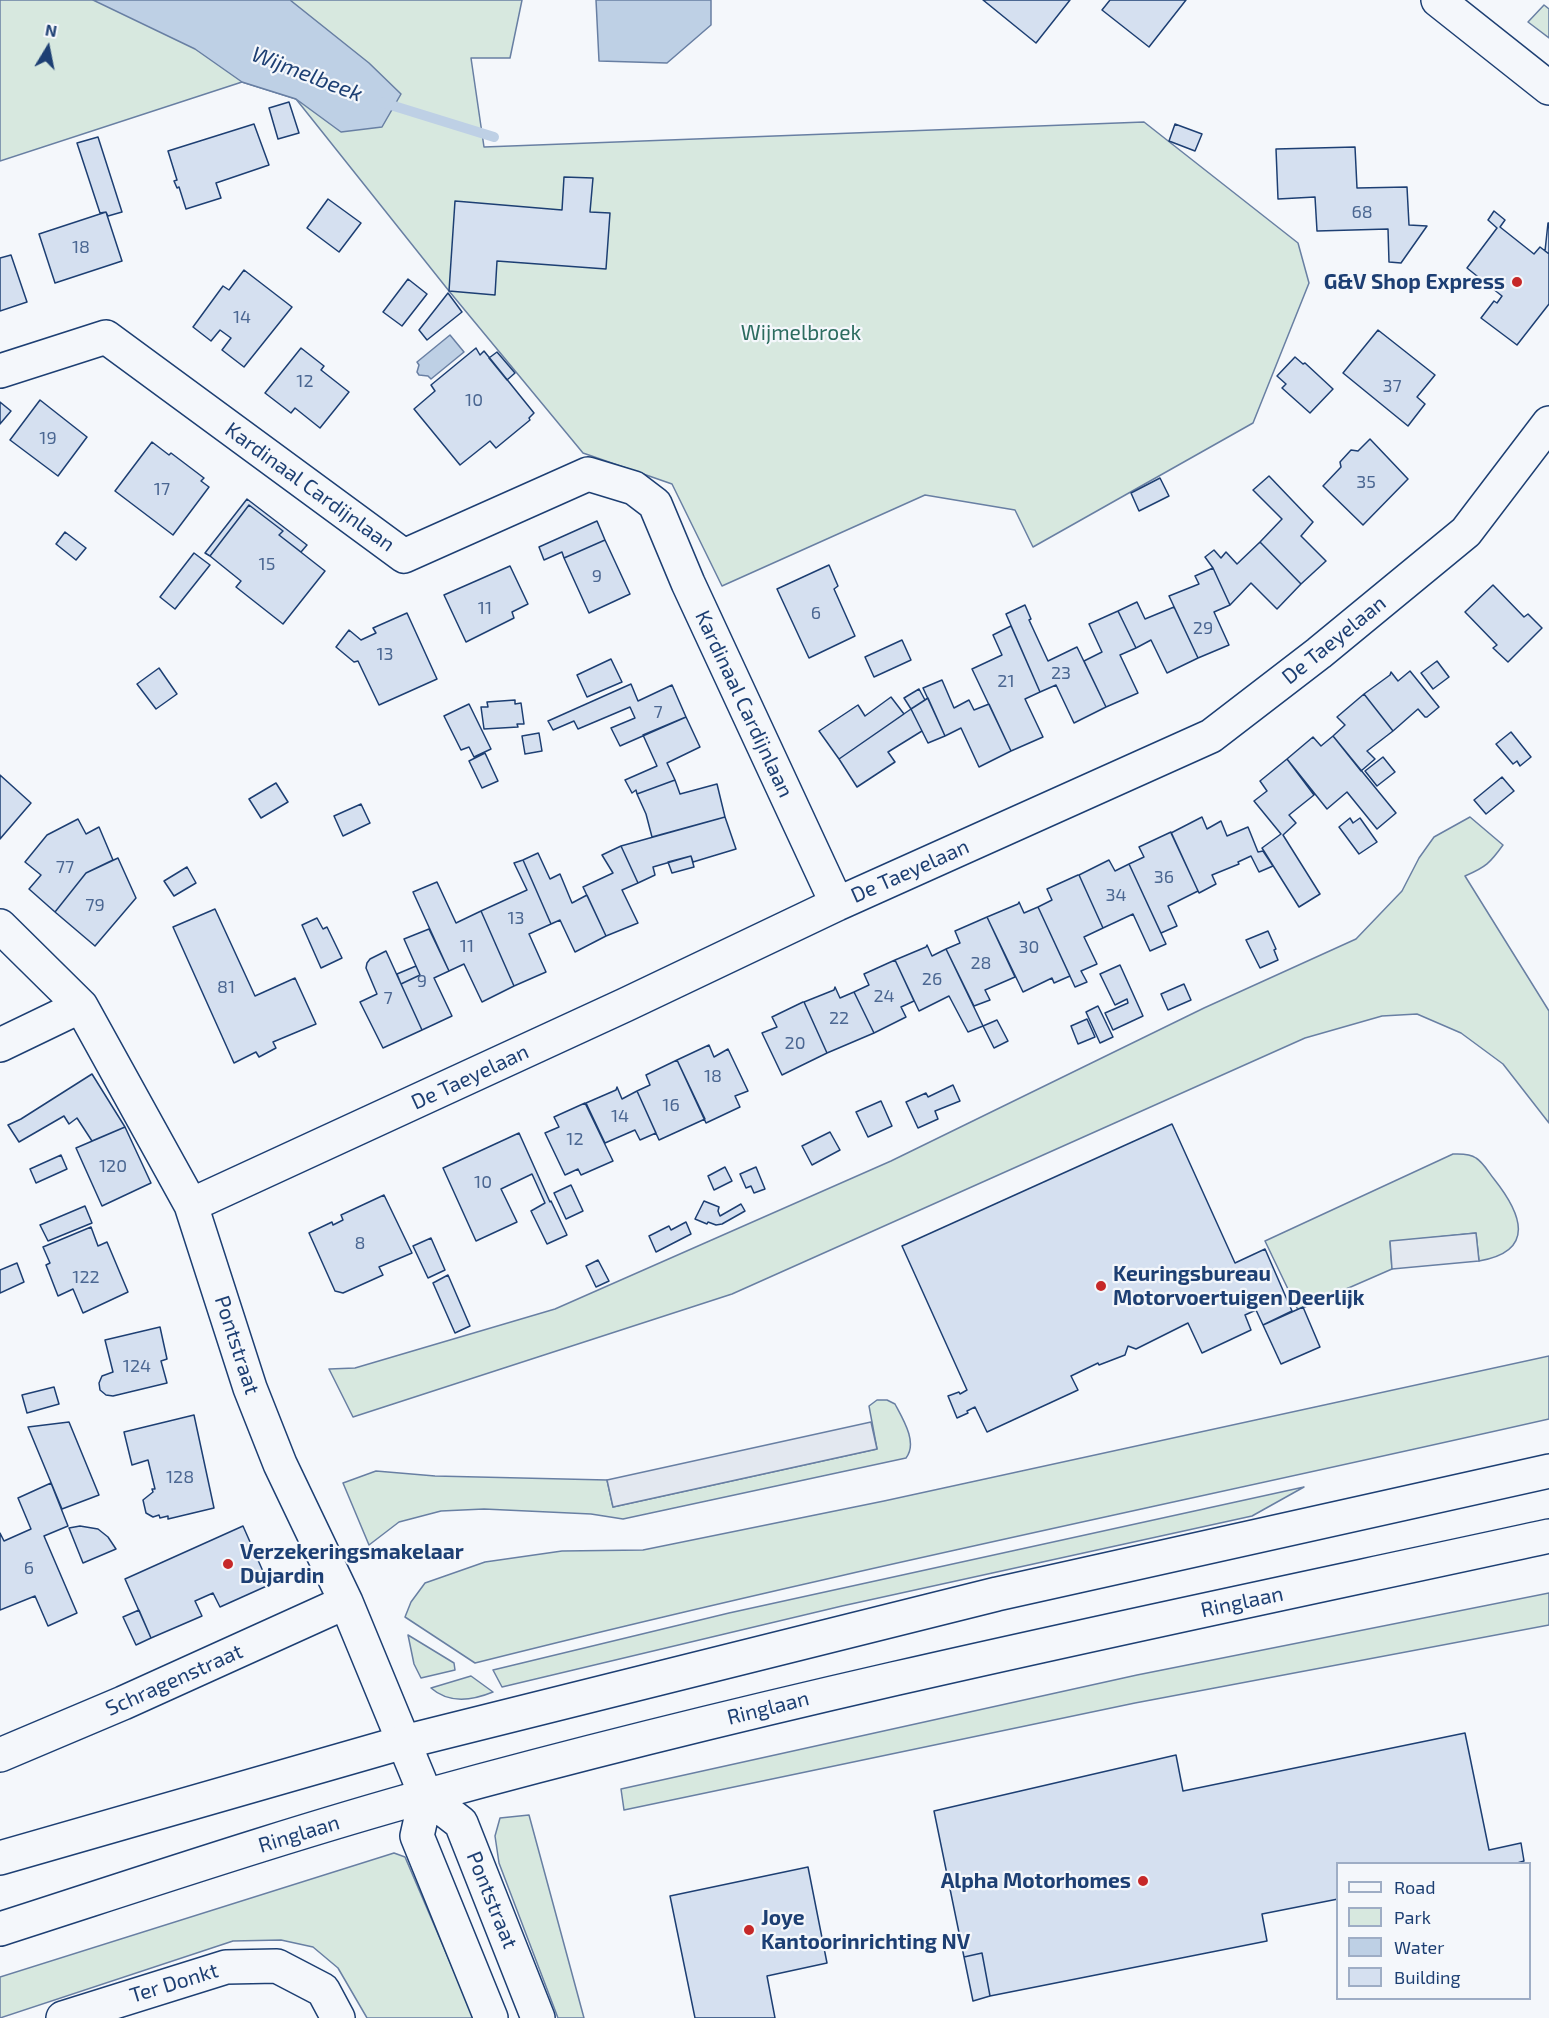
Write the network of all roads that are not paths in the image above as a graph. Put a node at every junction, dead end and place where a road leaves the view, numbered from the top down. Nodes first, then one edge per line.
1 (1438, 0) edge
2 (1549, 88) edge
3 (0, 371) edge
4 (1549, 423) edge
5 (837, 904) junction
6 (0, 926) edge
7 (81, 1006) junction
8 (0, 1045) edge
9 (191, 1205) junction
10 (1549, 1471) edge
11 (1549, 1536) edge
12 (346, 1602) junction
13 (404, 1742) junction
14 (0, 1755) edge
15 (426, 1796) junction
16 (0, 1858) edge
17 (0, 1929) edge
18 (63, 2018) edge
19 (338, 2018) edge
20 (490, 2018) edge
21 (538, 2018) edge

1 - 2 street
3 - 5 street, Kardinaal Cardijnlaan
4 - 5 street, De Taeyelaan
5 - 9 street, De Taeyelaan
6 - 7 street, Pontstraat
7 - 8 street
7 - 9 street, Pontstraat
9 - 12 street, Pontstraat
10 - 13 street
11 - 15 street, Ringlaan
12 - 13 street, Pontstraat
12 - 14 street, Schragenstraat
13 - 15 street, Pontstraat
13 - 16 street
15 - 17 street, Ringlaan
15 - 20 street
15 - 21 street, Pontstraat
18 - 19 street, Ter Donkt

